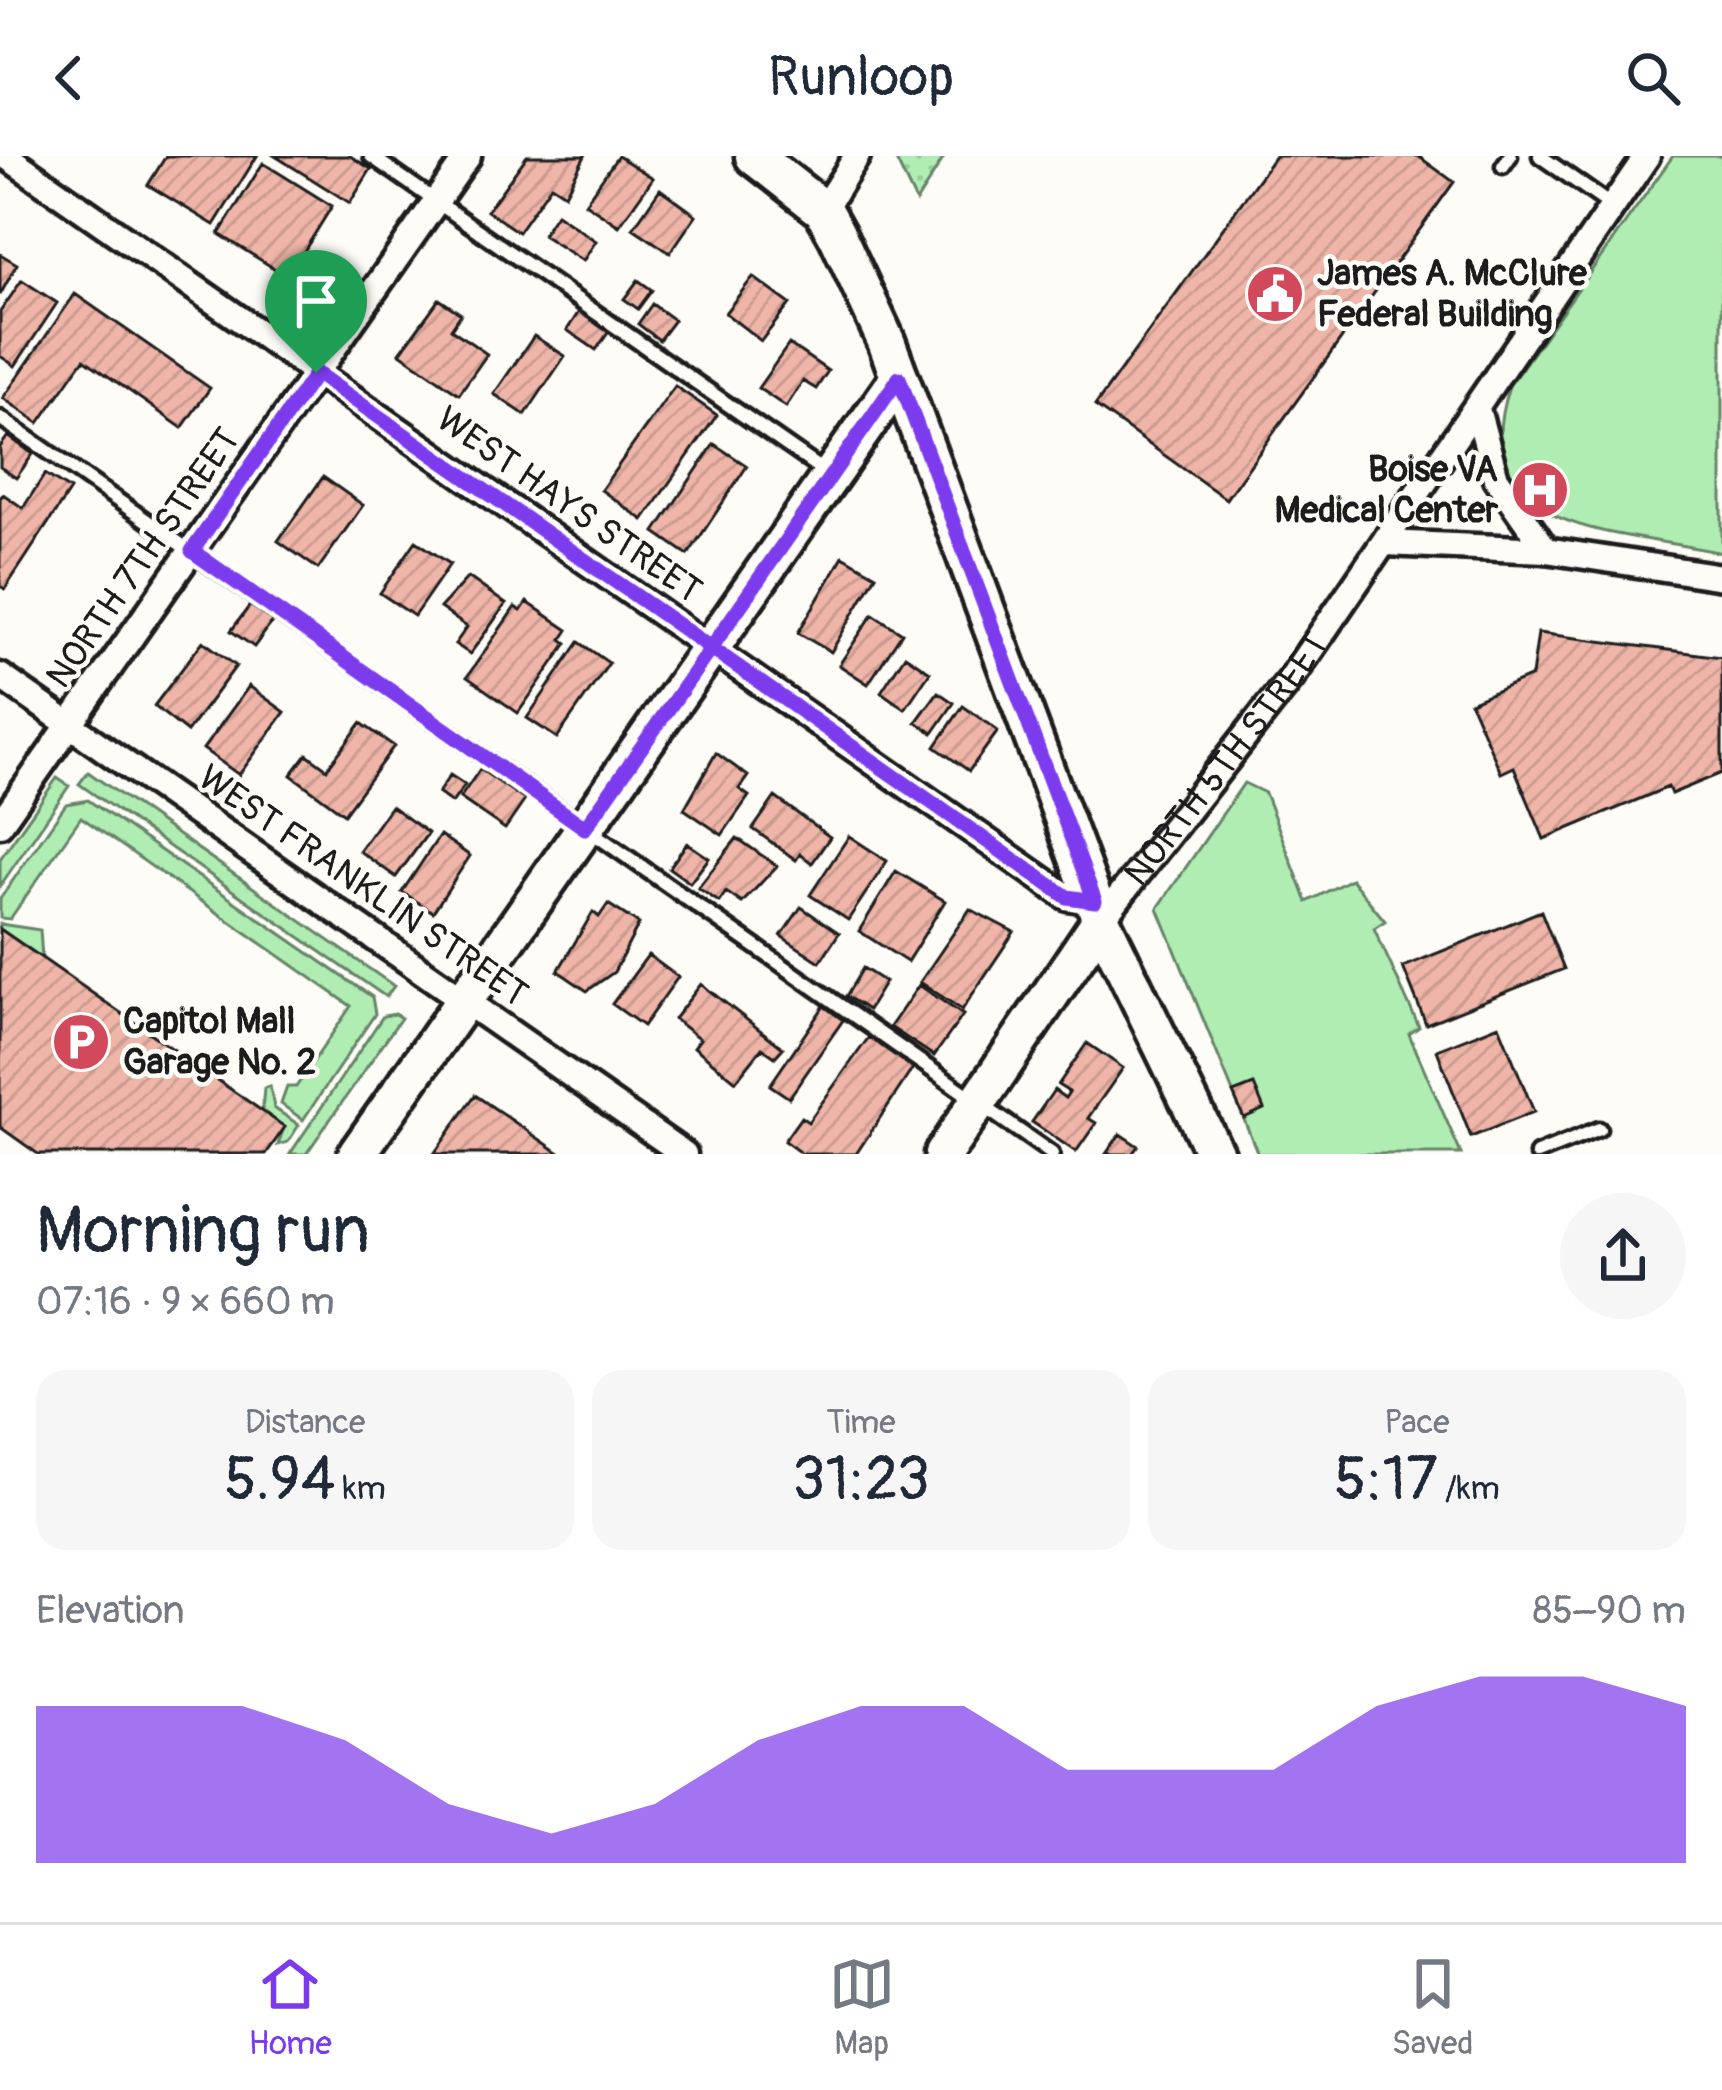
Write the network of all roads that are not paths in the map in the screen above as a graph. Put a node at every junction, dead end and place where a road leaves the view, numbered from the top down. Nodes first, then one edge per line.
1 (5, 156) edge
2 (370, 156) edge
3 (468, 156) edge
4 (754, 156) edge
5 (857, 156) edge
6 (1540, 156) edge
7 (1647, 156) edge
8 (34, 164) edge
9 (436, 201) junction
10 (1613, 207) junction
11 (824, 210) junction
12 (316, 373) junction
13 (899, 378) junction
14 (1478, 409) junction
15 (0, 418) edge
16 (830, 477) junction
17 (1385, 544) junction
18 (1546, 550) junction
19 (192, 551) junction
20 (1722, 578) edge
21 (711, 648) junction
22 (0, 676) edge
23 (70, 726) junction
24 (0, 824) edge
25 (585, 828) junction
26 (1098, 910) junction
27 (465, 1000) junction
28 (979, 1102) junction
29 (1599, 1129) dead end
30 (357, 1154) edge
31 (684, 1154) edge
32 (943, 1154) edge
33 (1052, 1154) edge
34 (1215, 1154) edge
35 (1537, 1154) edge

1 - 8 street, WEST HAYS STREET
2 - 9 lane
3 - 9 street, NORTH 7TH STREET
4 - 11 street
5 - 11 street
6 - 10 lane
7 - 10 street, NORTH 5TH STREET
8 - 12 street, WEST HAYS STREET
9 - 12 street, NORTH 7TH STREET
9 - 16 lane
10 - 14 street, NORTH 5TH STREET
11 - 13 street
12 - 19 street, NORTH 7TH STREET
12 - 21 street, WEST HAYS STREET
13 - 16 street
13 - 26 street
14 - 17 street, NORTH 5TH STREET
14 - 18 street
15 - 19 lane
16 - 21 street
17 - 18 street
17 - 26 street, NORTH 5TH STREET
18 - 20 street
19 - 23 street, NORTH 7TH STREET
19 - 25 lane
21 - 25 street
21 - 26 street, WEST HAYS STREET
22 - 23 street, WEST FRANKLIN STREET
23 - 24 street, NORTH 7TH STREET
23 - 27 street, WEST FRANKLIN STREET
25 - 27 street
25 - 28 lane
26 - 28 street, NORTH 5TH STREET
26 - 34 street
27 - 30 street
27 - 31 street, WEST FRANKLIN STREET
28 - 32 street, NORTH 5TH STREET
28 - 33 lane
29 - 35 lane

